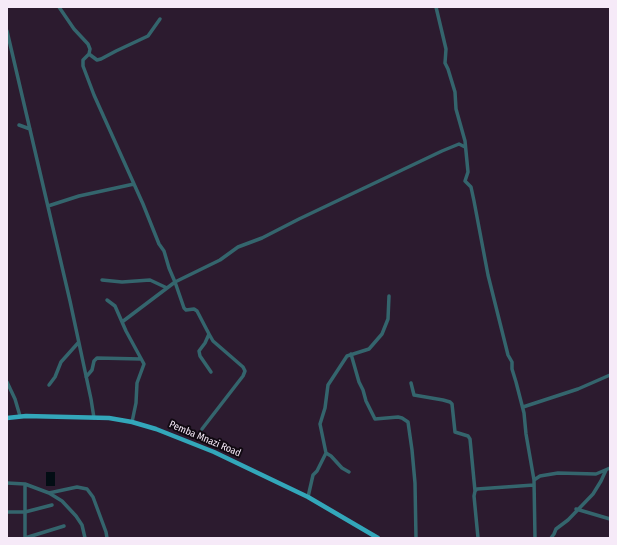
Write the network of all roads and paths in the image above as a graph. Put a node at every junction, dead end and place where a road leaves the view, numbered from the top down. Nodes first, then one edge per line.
1 (59, 7) edge
2 (436, 7) edge
3 (160, 19) dead end
4 (7, 31) edge
5 (89, 54) junction
6 (19, 126) dead end
7 (30, 129) junction
8 (465, 147) junction
9 (134, 184) junction
10 (48, 206) junction
11 (102, 280) dead end
12 (175, 282) junction
13 (167, 288) junction
14 (389, 296) dead end
15 (107, 300) dead end
16 (122, 322) junction
17 (209, 334) junction
18 (78, 343) junction
19 (351, 354) junction
20 (141, 359) junction
21 (211, 372) dead end
22 (610, 375) edge
23 (86, 377) junction
24 (7, 382) edge
25 (411, 383) dead end
26 (49, 385) dead end
27 (522, 407) junction
28 (20, 416) junction
29 (7, 418) edge
30 (94, 418) junction
31 (132, 422) junction
32 (202, 429) dead end
33 (326, 453) junction
34 (610, 468) edge
35 (606, 470) junction
36 (349, 472) dead end
37 (7, 483) edge
38 (534, 483) junction
39 (25, 484) junction
40 (475, 491) junction
41 (49, 493) junction
42 (308, 497) junction
43 (52, 505) dead end
44 (576, 510) junction
45 (7, 512) edge
46 (25, 512) junction
47 (610, 519) edge
48 (64, 526) dead end
49 (25, 538) edge
50 (85, 538) edge
51 (107, 538) edge
52 (378, 538) edge
53 (416, 538) edge
54 (478, 538) edge
55 (535, 538) edge
56 (551, 538) edge

1 - 5 street
2 - 8 street
3 - 5 street
4 - 7 street
5 - 9 street
6 - 7 street
7 - 10 street
8 - 12 street
8 - 27 street
9 - 10 street
9 - 12 street
10 - 18 street
11 - 13 street
12 - 13 street
12 - 17 street
13 - 16 street
14 - 19 street
15 - 16 street
16 - 20 street
17 - 21 street
17 - 32 street
18 - 23 street
18 - 26 street
19 - 33 street
19 - 53 street
20 - 23 street
20 - 31 street
22 - 27 street
23 - 30 street
24 - 28 street
25 - 40 street
27 - 38 street
28 - 29 main road, Pemba Mnazi Road
28 - 30 main road, Pemba Mnazi Road
30 - 31 main road, Pemba Mnazi Road
31 - 42 main road, Pemba Mnazi Road
33 - 36 street
33 - 42 street
34 - 35 street
35 - 38 street
35 - 44 street
37 - 39 street
38 - 40 street
38 - 55 street
39 - 41 street
39 - 46 street
40 - 54 street
41 - 50 street
41 - 51 street
42 - 52 main road, Pemba Mnazi Road
43 - 46 street
44 - 47 street
44 - 56 street
45 - 46 street
46 - 49 street
48 - 49 street

